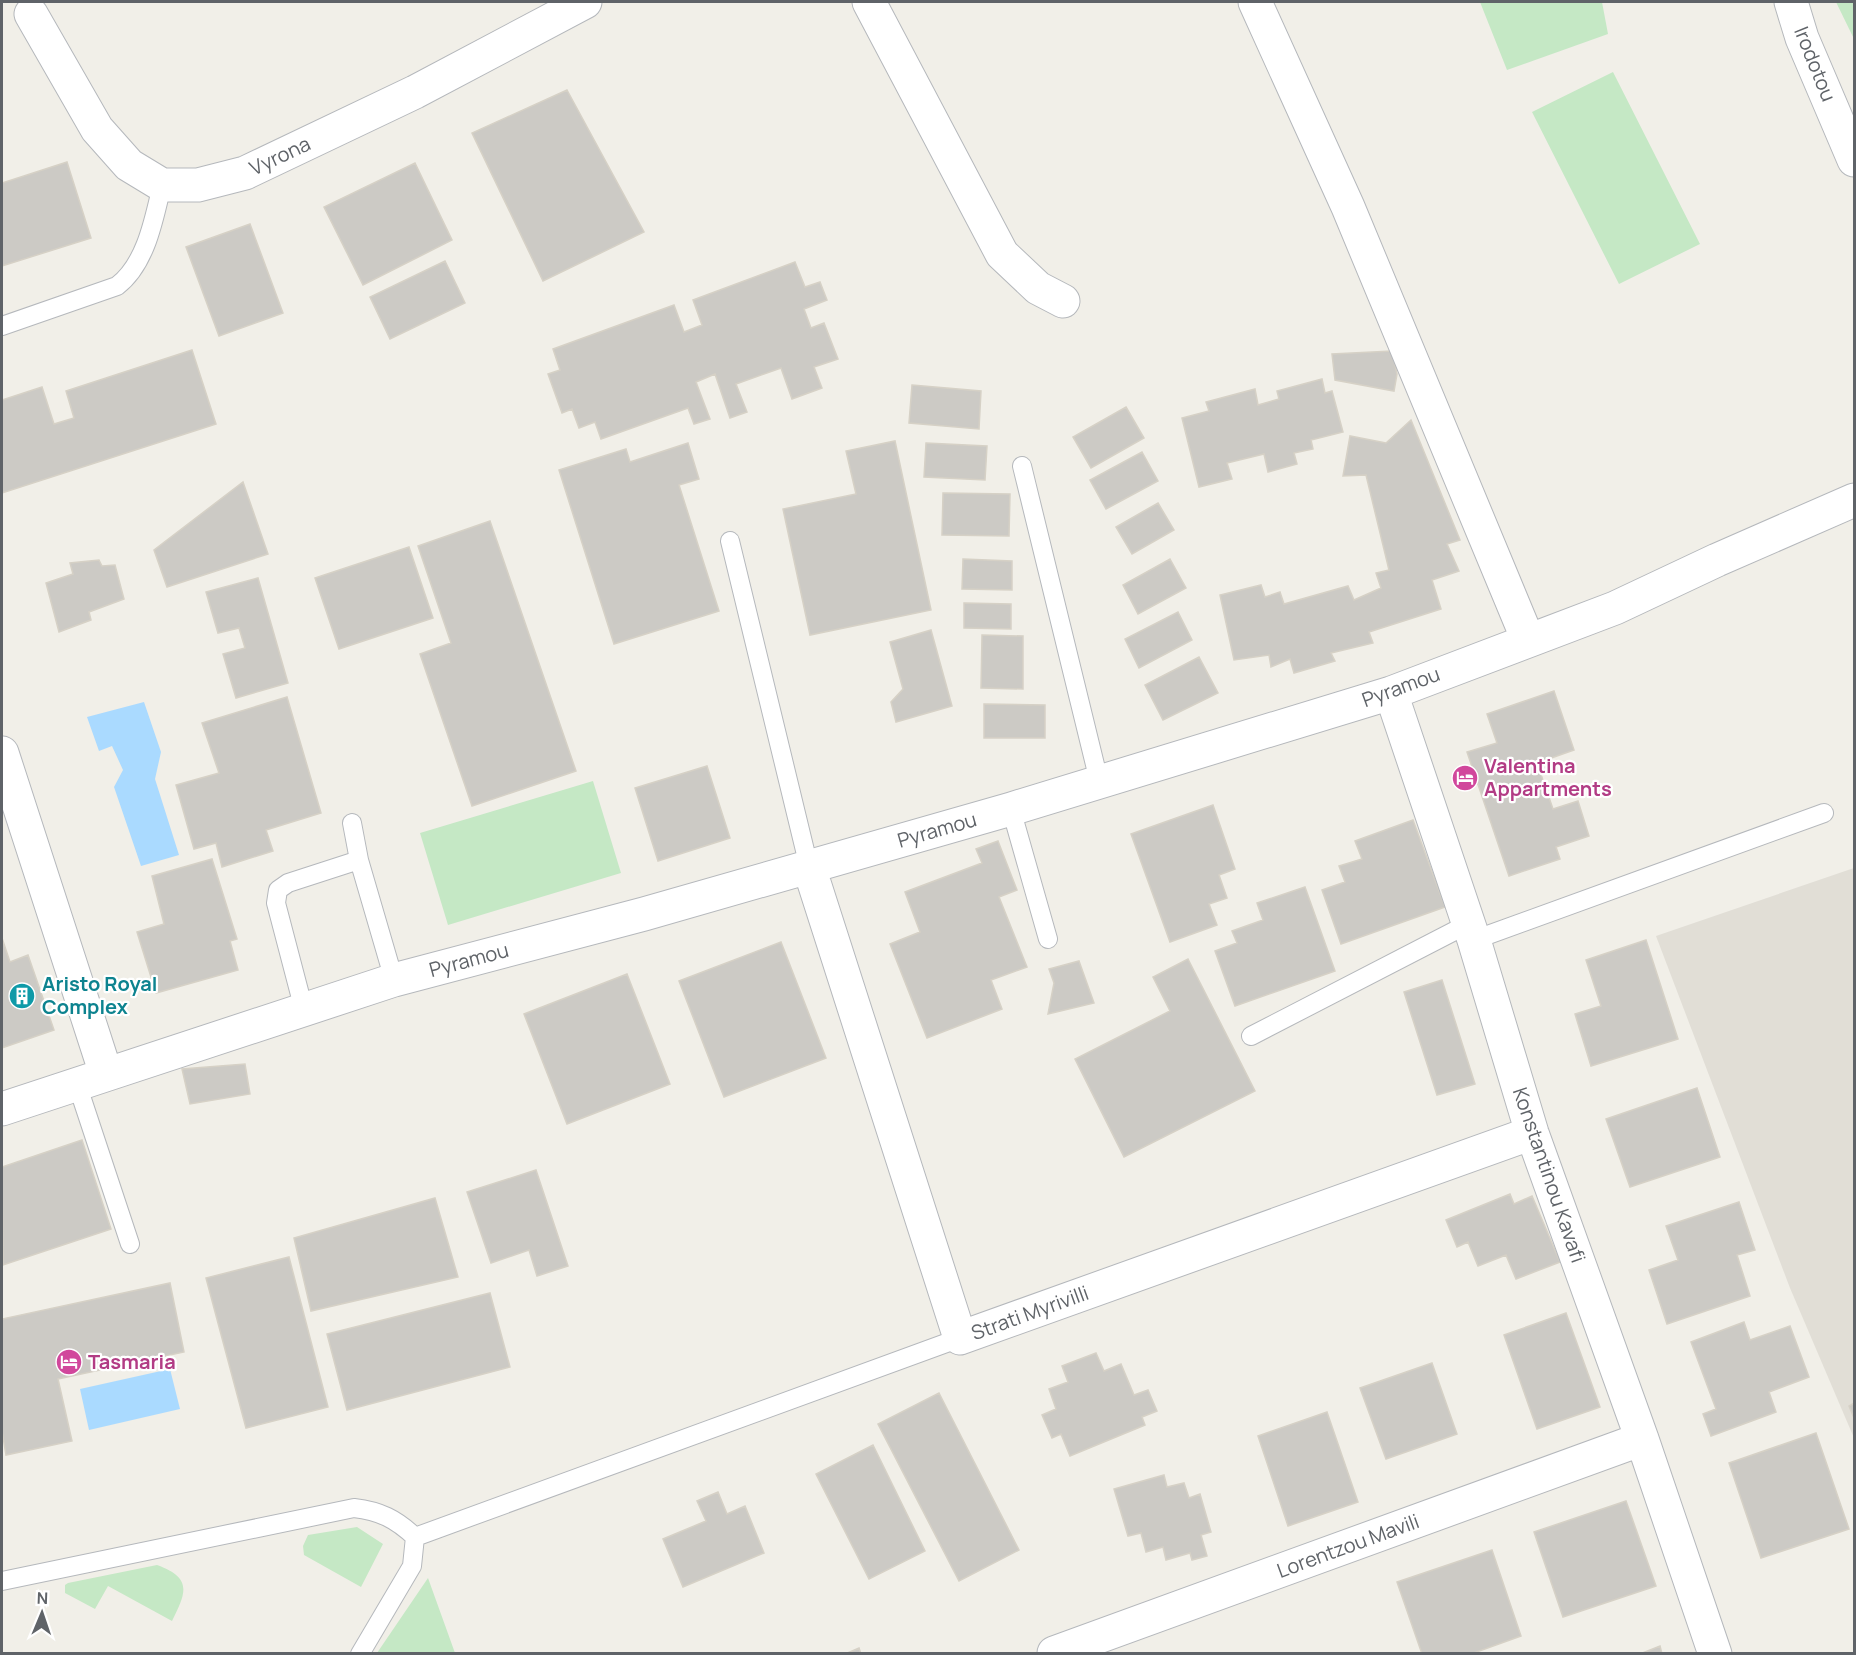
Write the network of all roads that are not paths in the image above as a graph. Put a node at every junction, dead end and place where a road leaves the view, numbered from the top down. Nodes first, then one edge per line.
1 (585, 2) edge
2 (869, 2) edge
3 (1255, 2) edge
4 (1791, 2) edge
5 (32, 14) dead end
6 (1854, 160) edge
7 (162, 185) junction
8 (1063, 301) dead end
9 (2, 326) edge
10 (1022, 466) dead end
11 (1854, 500) edge
12 (730, 541) dead end
13 (1528, 640) junction
14 (1391, 693) junction
15 (2, 753) edge
16 (1099, 781) junction
17 (1011, 809) junction
18 (1824, 813) dead end
19 (352, 823) dead end
20 (359, 860) junction
21 (809, 867) junction
22 (1471, 932) junction
23 (1048, 939) dead end
24 (394, 980) junction
25 (304, 1010) junction
26 (1251, 1036) dead end
27 (91, 1079) junction
28 (2, 1109) edge
29 (1532, 1133) junction
30 (130, 1244) dead end
31 (960, 1338) junction
32 (1642, 1439) junction
33 (415, 1537) junction
34 (2, 1581) edge
35 (360, 1653) edge
36 (1054, 1653) edge
37 (1715, 1653) edge

1 - 7 street, Vyrona
2 - 8 street
3 - 13 street
4 - 6 street, Irodotou
5 - 7 street
7 - 9 lane
10 - 16 lane
11 - 13 street, Pyramou
12 - 21 lane
13 - 14 street, Pyramou
14 - 16 street, Pyramou
14 - 22 street, Konstantinou Kavafi
15 - 27 street
16 - 17 street, Pyramou
17 - 21 street, Pyramou
17 - 23 lane
18 - 22 lane
19 - 20 lane
20 - 24 lane
20 - 25 lane
21 - 24 street, Pyramou
21 - 31 street, Strati Myrivilli
22 - 26 lane
22 - 29 street, Konstantinou Kavafi
24 - 25 street, Pyramou
25 - 27 street, Pyramou
27 - 28 street, Pyramou
27 - 30 lane
29 - 31 street, Strati Myrivilli
29 - 32 street, Konstantinou Kavafi
31 - 33 lane
32 - 36 street, Lorentzou Mavili
32 - 37 street, Konstantinou Kavafi
33 - 34 lane
33 - 35 lane

